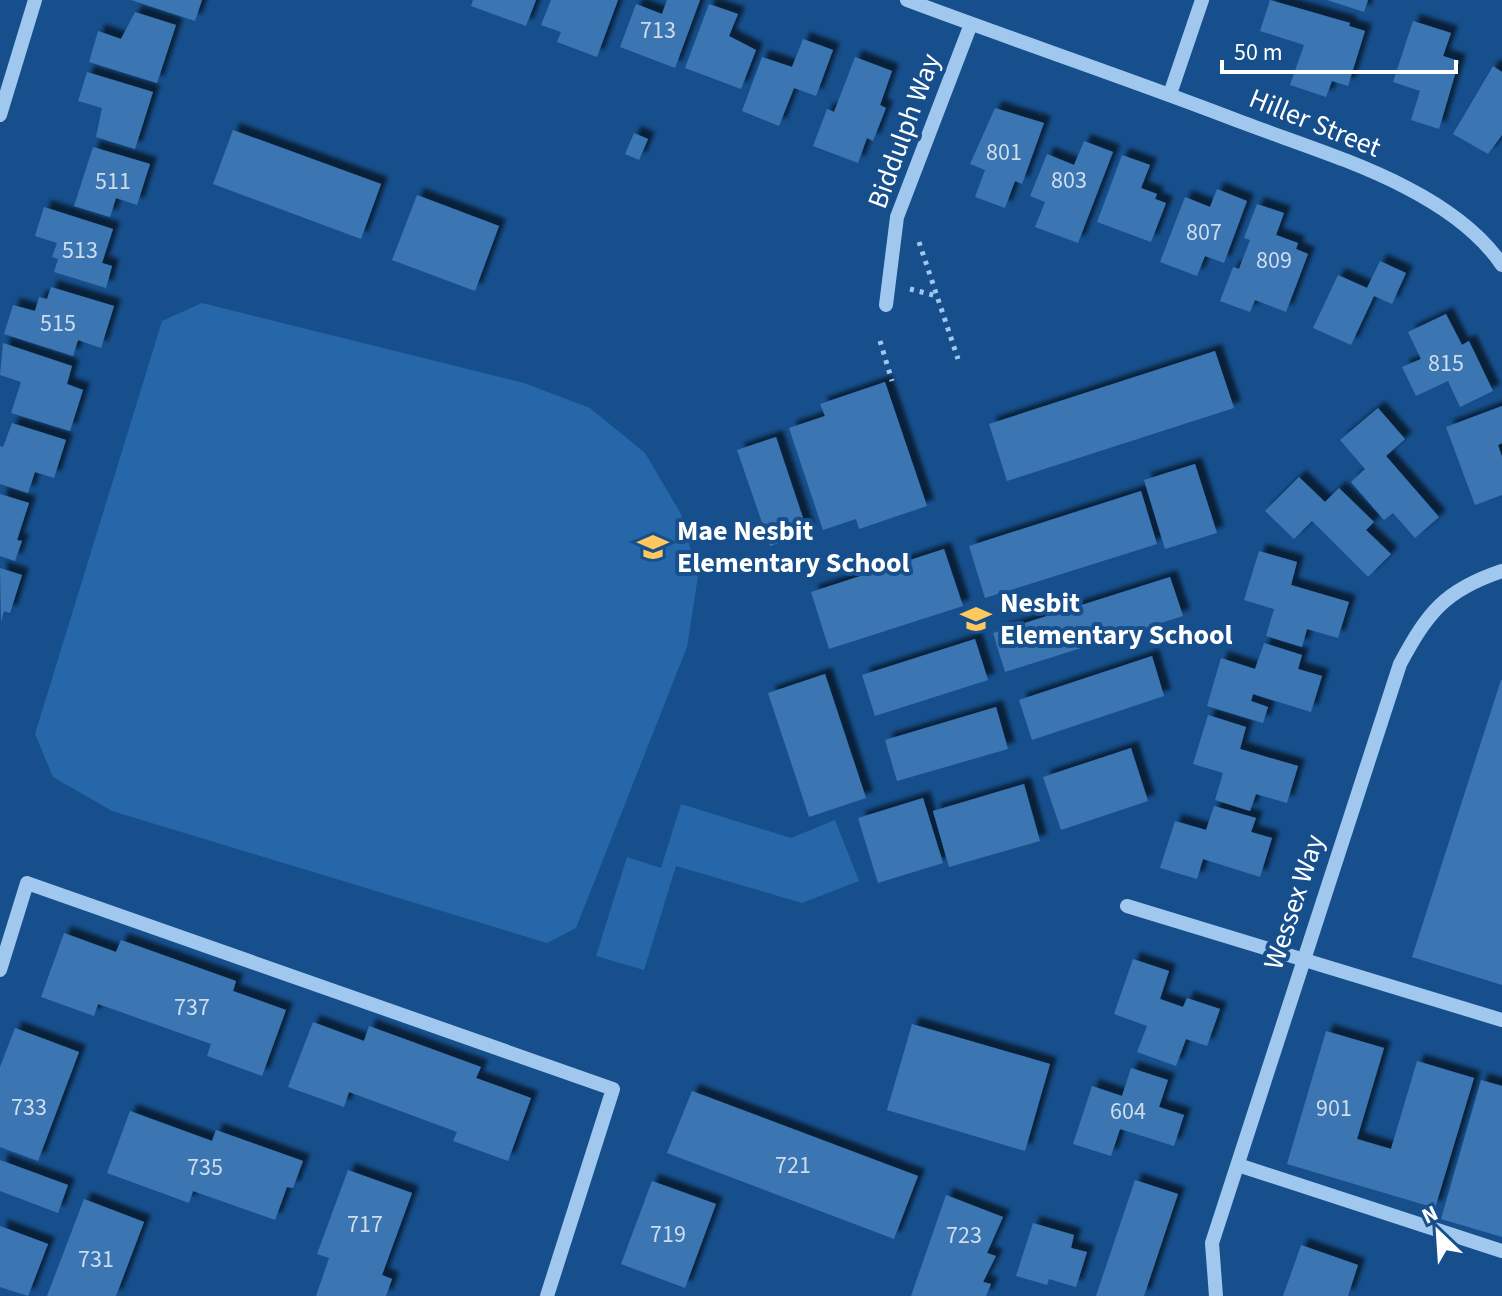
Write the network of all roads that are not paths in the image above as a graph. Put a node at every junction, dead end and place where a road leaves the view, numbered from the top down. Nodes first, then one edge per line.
1 (35, 0) edge
2 (907, 0) edge
3 (1202, 0) edge
4 (971, 24) junction
5 (1170, 94) junction
6 (0, 115) edge
7 (1502, 265) edge
8 (886, 305) dead end
9 (1502, 571) edge
10 (1127, 906) dead end
11 (1302, 962) junction
12 (0, 970) edge
13 (1502, 1020) edge
14 (1238, 1165) junction
15 (1502, 1251) edge
16 (547, 1296) edge
17 (1216, 1296) edge

1 - 6 street
2 - 4 street, Hiller Street
3 - 5 street
4 - 5 street, Hiller Street
4 - 8 street, Biddulph Way
5 - 7 street, Hiller Street
9 - 11 street, Wessex Way
10 - 11 street
11 - 13 street
11 - 14 street, Wessex Way
12 - 16 street
14 - 15 street
14 - 17 street, Wessex Way

